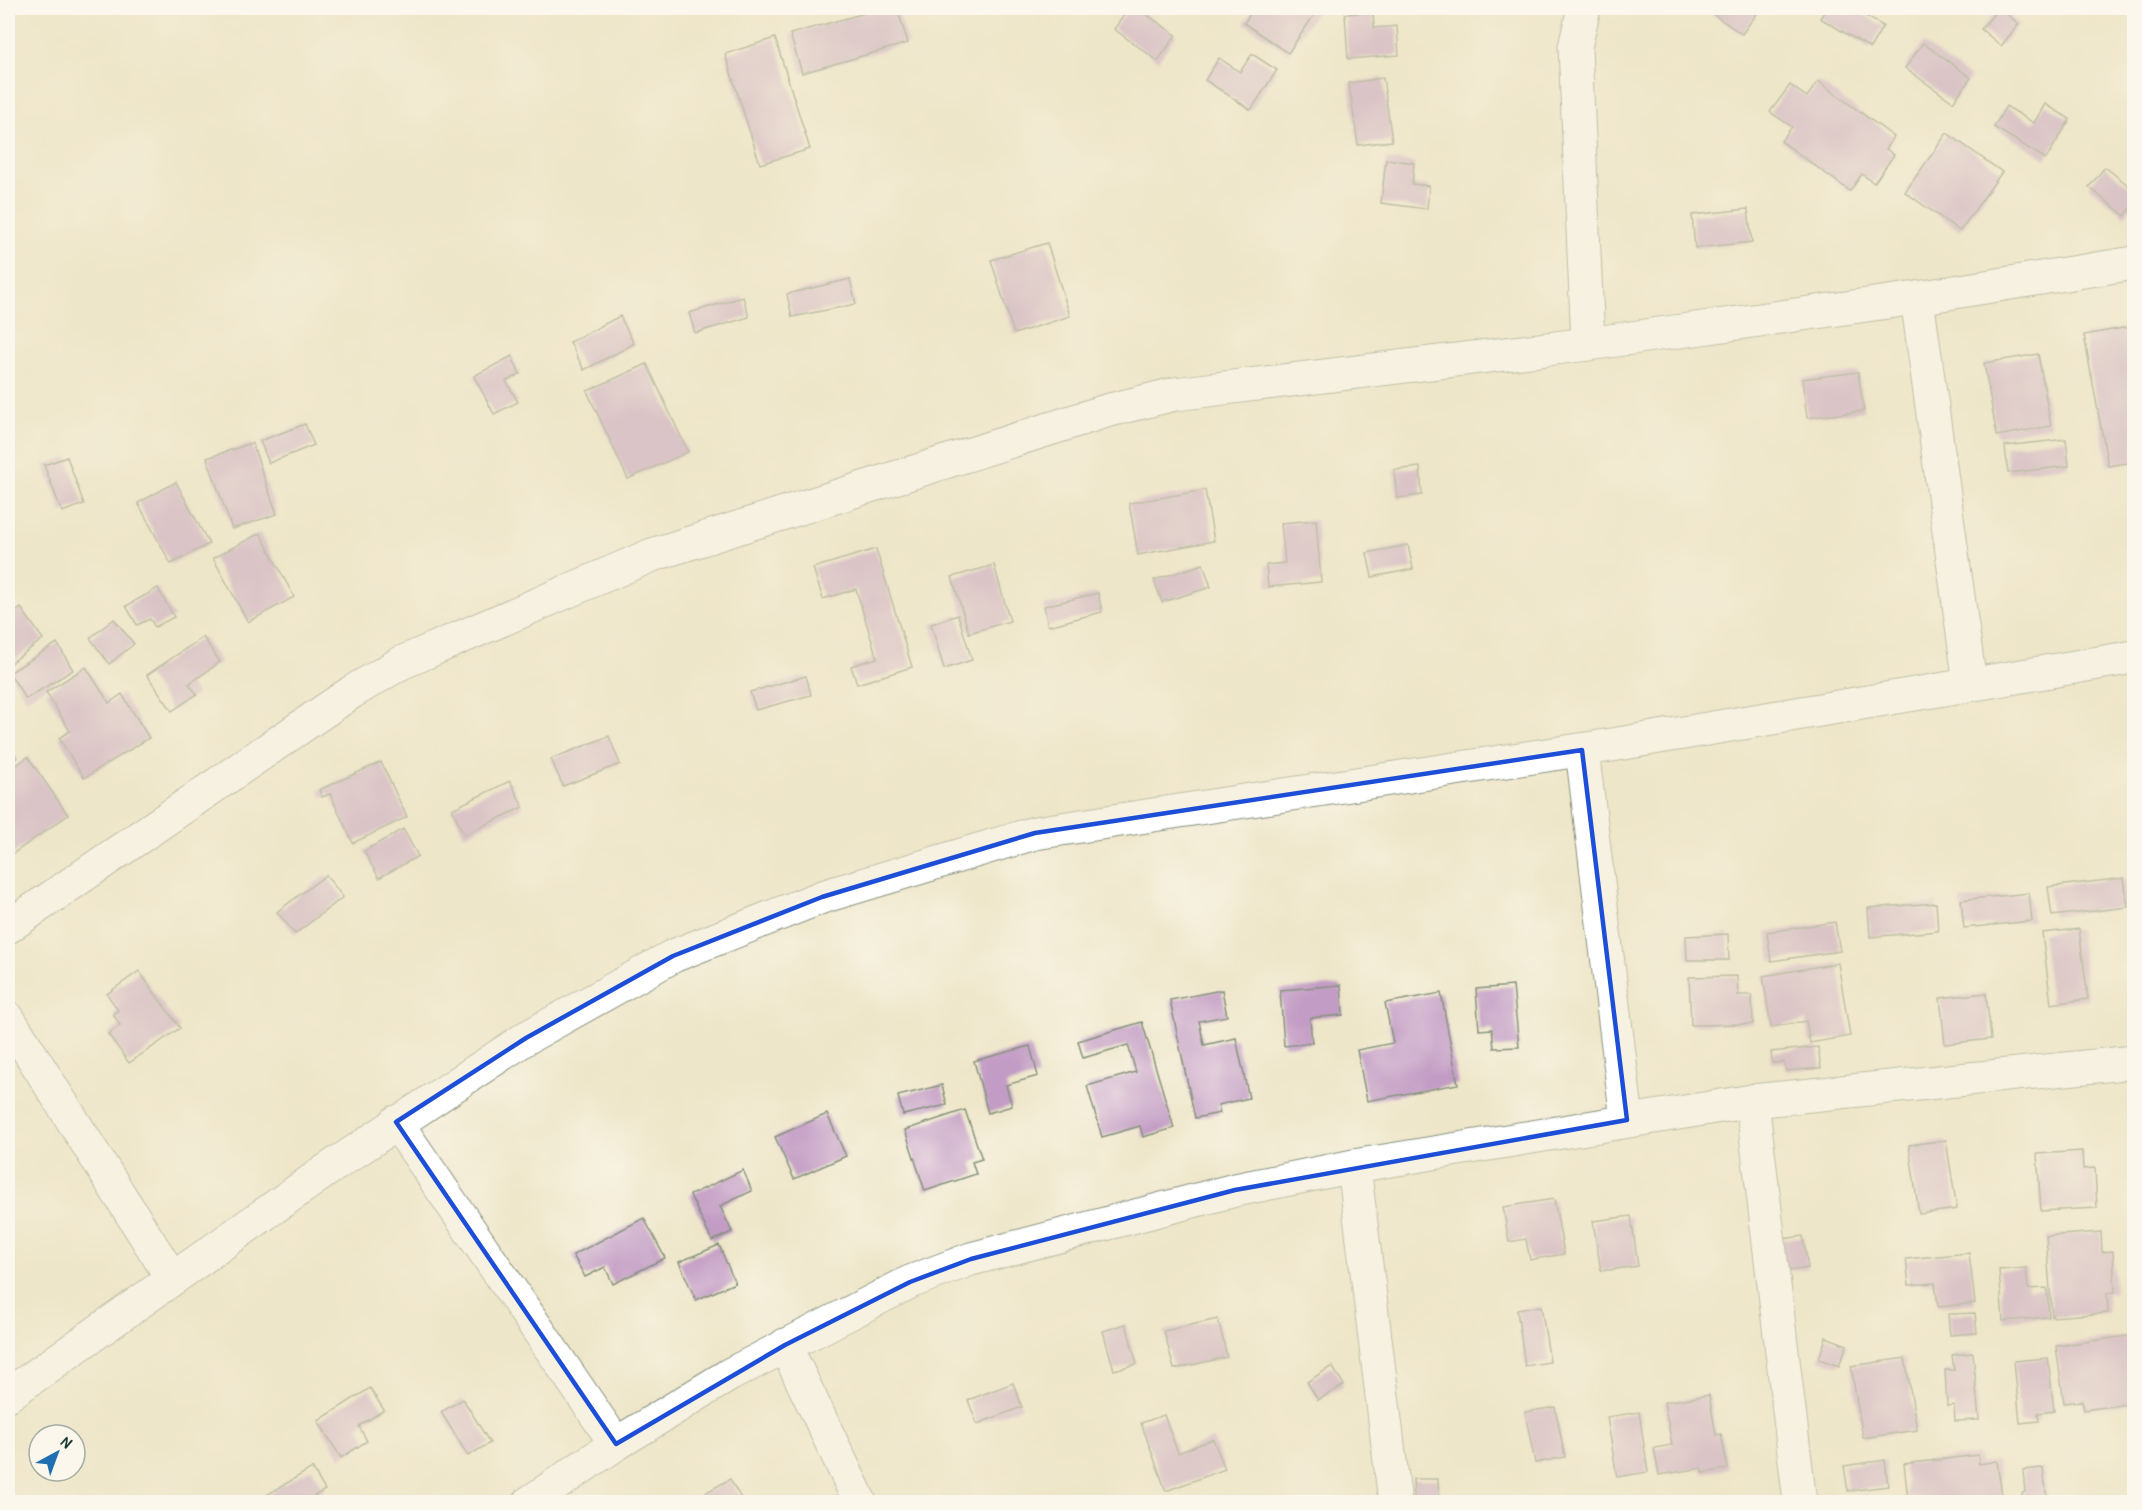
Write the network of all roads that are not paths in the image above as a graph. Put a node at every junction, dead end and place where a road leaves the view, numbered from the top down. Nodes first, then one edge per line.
1 (1584, 8) edge
2 (2134, 263) edge
3 (1917, 298) junction
4 (1588, 344) junction
5 (2134, 657) edge
6 (1970, 684) junction
7 (1582, 750) junction
8 (8, 927) edge
9 (8, 1017) edge
10 (2134, 1062) edge
11 (1752, 1101) junction
12 (1627, 1120) junction
13 (396, 1122) junction
14 (1354, 1166) junction
15 (172, 1278) junction
16 (785, 1345) junction
17 (8, 1395) edge
18 (616, 1444) junction
19 (530, 1503) edge
20 (860, 1503) edge
21 (1395, 1503) edge
22 (1800, 1503) edge

1 - 4 street
2 - 3 street
3 - 4 street
3 - 6 street
4 - 8 street
5 - 6 street
6 - 7 street
7 - 12 street
7 - 13 street
9 - 15 street
10 - 11 street
11 - 12 street
11 - 22 street
12 - 14 street
13 - 15 street
13 - 18 street
14 - 16 street
14 - 21 street
15 - 17 street
16 - 18 street
16 - 20 street
18 - 19 street

